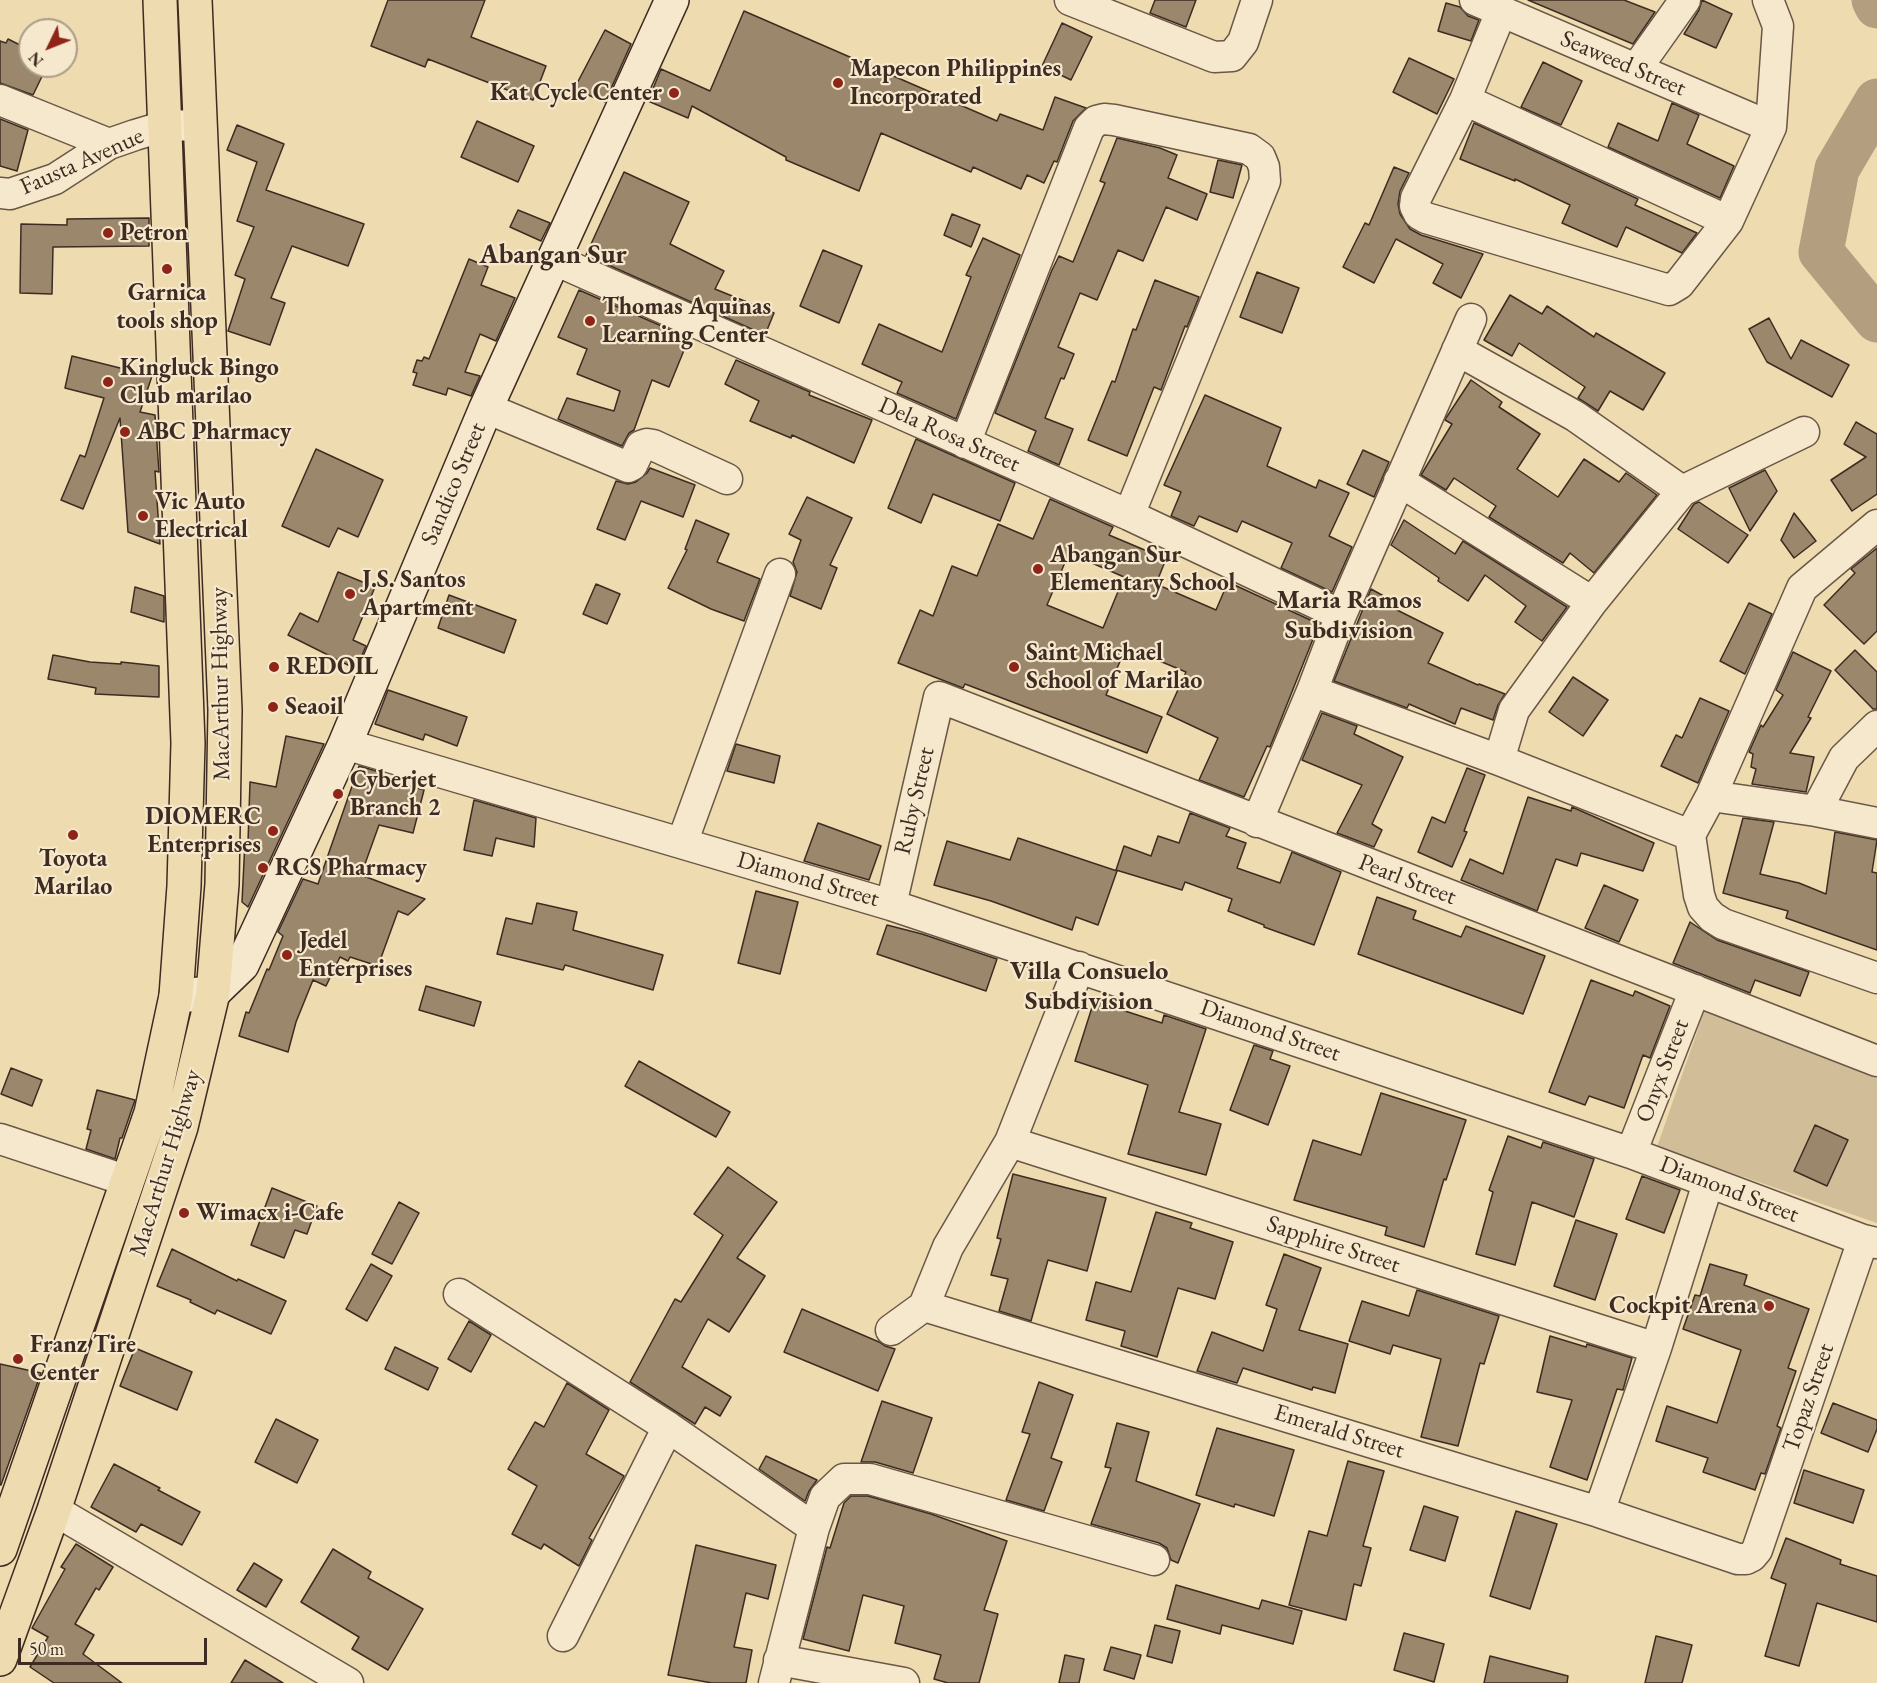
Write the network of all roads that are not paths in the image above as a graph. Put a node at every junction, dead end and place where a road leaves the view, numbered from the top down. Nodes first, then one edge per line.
1 (160, 0) edge
2 (195, 0) edge
3 (672, 0) edge
4 (1070, 0) edge
5 (1257, 0) edge
6 (1684, 0) edge
7 (1768, 0) edge
8 (1488, 6) edge
9 (1636, 69) junction
10 (0, 100) edge
11 (1465, 100) junction
12 (199, 125) junction
13 (165, 126) junction
14 (1771, 127) junction
15 (109, 144) junction
16 (0, 193) edge
17 (1728, 221) junction
18 (555, 260) junction
19 (1471, 320) dead end
20 (1457, 350) junction
21 (486, 408) junction
22 (1804, 432) dead end
23 (966, 443) junction
24 (727, 479) dead end
25 (1399, 482) junction
26 (1682, 491) junction
27 (1129, 515) junction
28 (1877, 525) edge
29 (780, 574) dead end
30 (1592, 602) junction
31 (1341, 615) junction
32 (1312, 691) junction
33 (939, 697) joint
34 (1877, 726) edge
35 (345, 744) junction
36 (1499, 760) junction
37 (1711, 796) junction
38 (1816, 811) junction
39 (1257, 822) junction
40 (1877, 823) edge
41 (1690, 836) junction
42 (682, 843) junction
43 (891, 905) junction
44 (1079, 967) junction
45 (1877, 978) edge
46 (1695, 990) junction
47 (213, 993) junction
48 (176, 996) junction
49 (1877, 1061) edge
50 (0, 1139) edge
51 (1010, 1142) junction
52 (1631, 1153) junction
53 (128, 1181) junction
54 (1708, 1183) junction
55 (1870, 1241) edge
56 (459, 1294) dead end
57 (924, 1306) junction
58 (891, 1330) dead end
59 (1656, 1348) junction
60 (668, 1427) junction
61 (54, 1510) junction
62 (1599, 1512) junction
63 (814, 1528) junction
64 (0, 1549) edge
65 (1752, 1556) joint
66 (1154, 1560) dead end
67 (563, 1636) dead end
68 (0, 1659) edge
69 (777, 1672) edge
70 (348, 1683) edge
71 (904, 1683) edge

1 - 13 highway, MacArthur Highway
2 - 12 highway, MacArthur Highway
3 - 18 main road, Sandico Street
4 - 5 street
6 - 9 street
7 - 14 street
8 - 9 street, Seaweed Street
8 - 11 street
9 - 14 street, Seaweed Street
10 - 15 street
11 - 17 street
11 - 17 street
12 - 13 street, Fausta Avenue
12 - 47 highway, MacArthur Highway
13 - 15 street, Fausta Avenue
13 - 48 highway, MacArthur Highway
14 - 17 street
15 - 16 street, Fausta Avenue
18 - 21 main road, Sandico Street
18 - 23 street, Dela Rosa Street
19 - 20 street
20 - 25 street
20 - 26 street
21 - 24 street
21 - 35 main road, Sandico Street
22 - 26 street
23 - 27 street, Dela Rosa Street
23 - 27 street
25 - 30 street
25 - 31 street
26 - 30 street
27 - 31 street, Dela Rosa Street
28 - 37 street
29 - 42 street
30 - 36 street
31 - 32 street
32 - 36 street
32 - 39 street
33 - 39 street, Pearl Street
33 - 43 street, Ruby Street
34 - 38 street
35 - 42 street, Diamond Street
35 - 47 main road, Sandico Street
36 - 41 street
37 - 38 street
37 - 41 street
38 - 40 street
39 - 46 street, Pearl Street
41 - 45 street
42 - 43 street, Diamond Street
43 - 44 street, Diamond Street
44 - 51 street
44 - 52 street, Diamond Street
46 - 49 street, Pearl Street
46 - 52 street, Onyx Street
47 - 48 main road
47 - 61 highway, MacArthur Highway
48 - 53 highway, MacArthur Highway
50 - 53 street
51 - 57 street
51 - 59 street, Sapphire Street
52 - 54 street, Diamond Street
53 - 64 highway, MacArthur Highway
54 - 55 street, Diamond Street
54 - 59 street
55 - 65 street, Topaz Street
56 - 60 street
57 - 58 street
57 - 62 street, Emerald Street
59 - 62 street
60 - 63 street
60 - 67 street
61 - 68 highway, MacArthur Highway
61 - 70 street
62 - 65 street, Emerald Street
63 - 66 street
63 - 69 street
69 - 71 street

